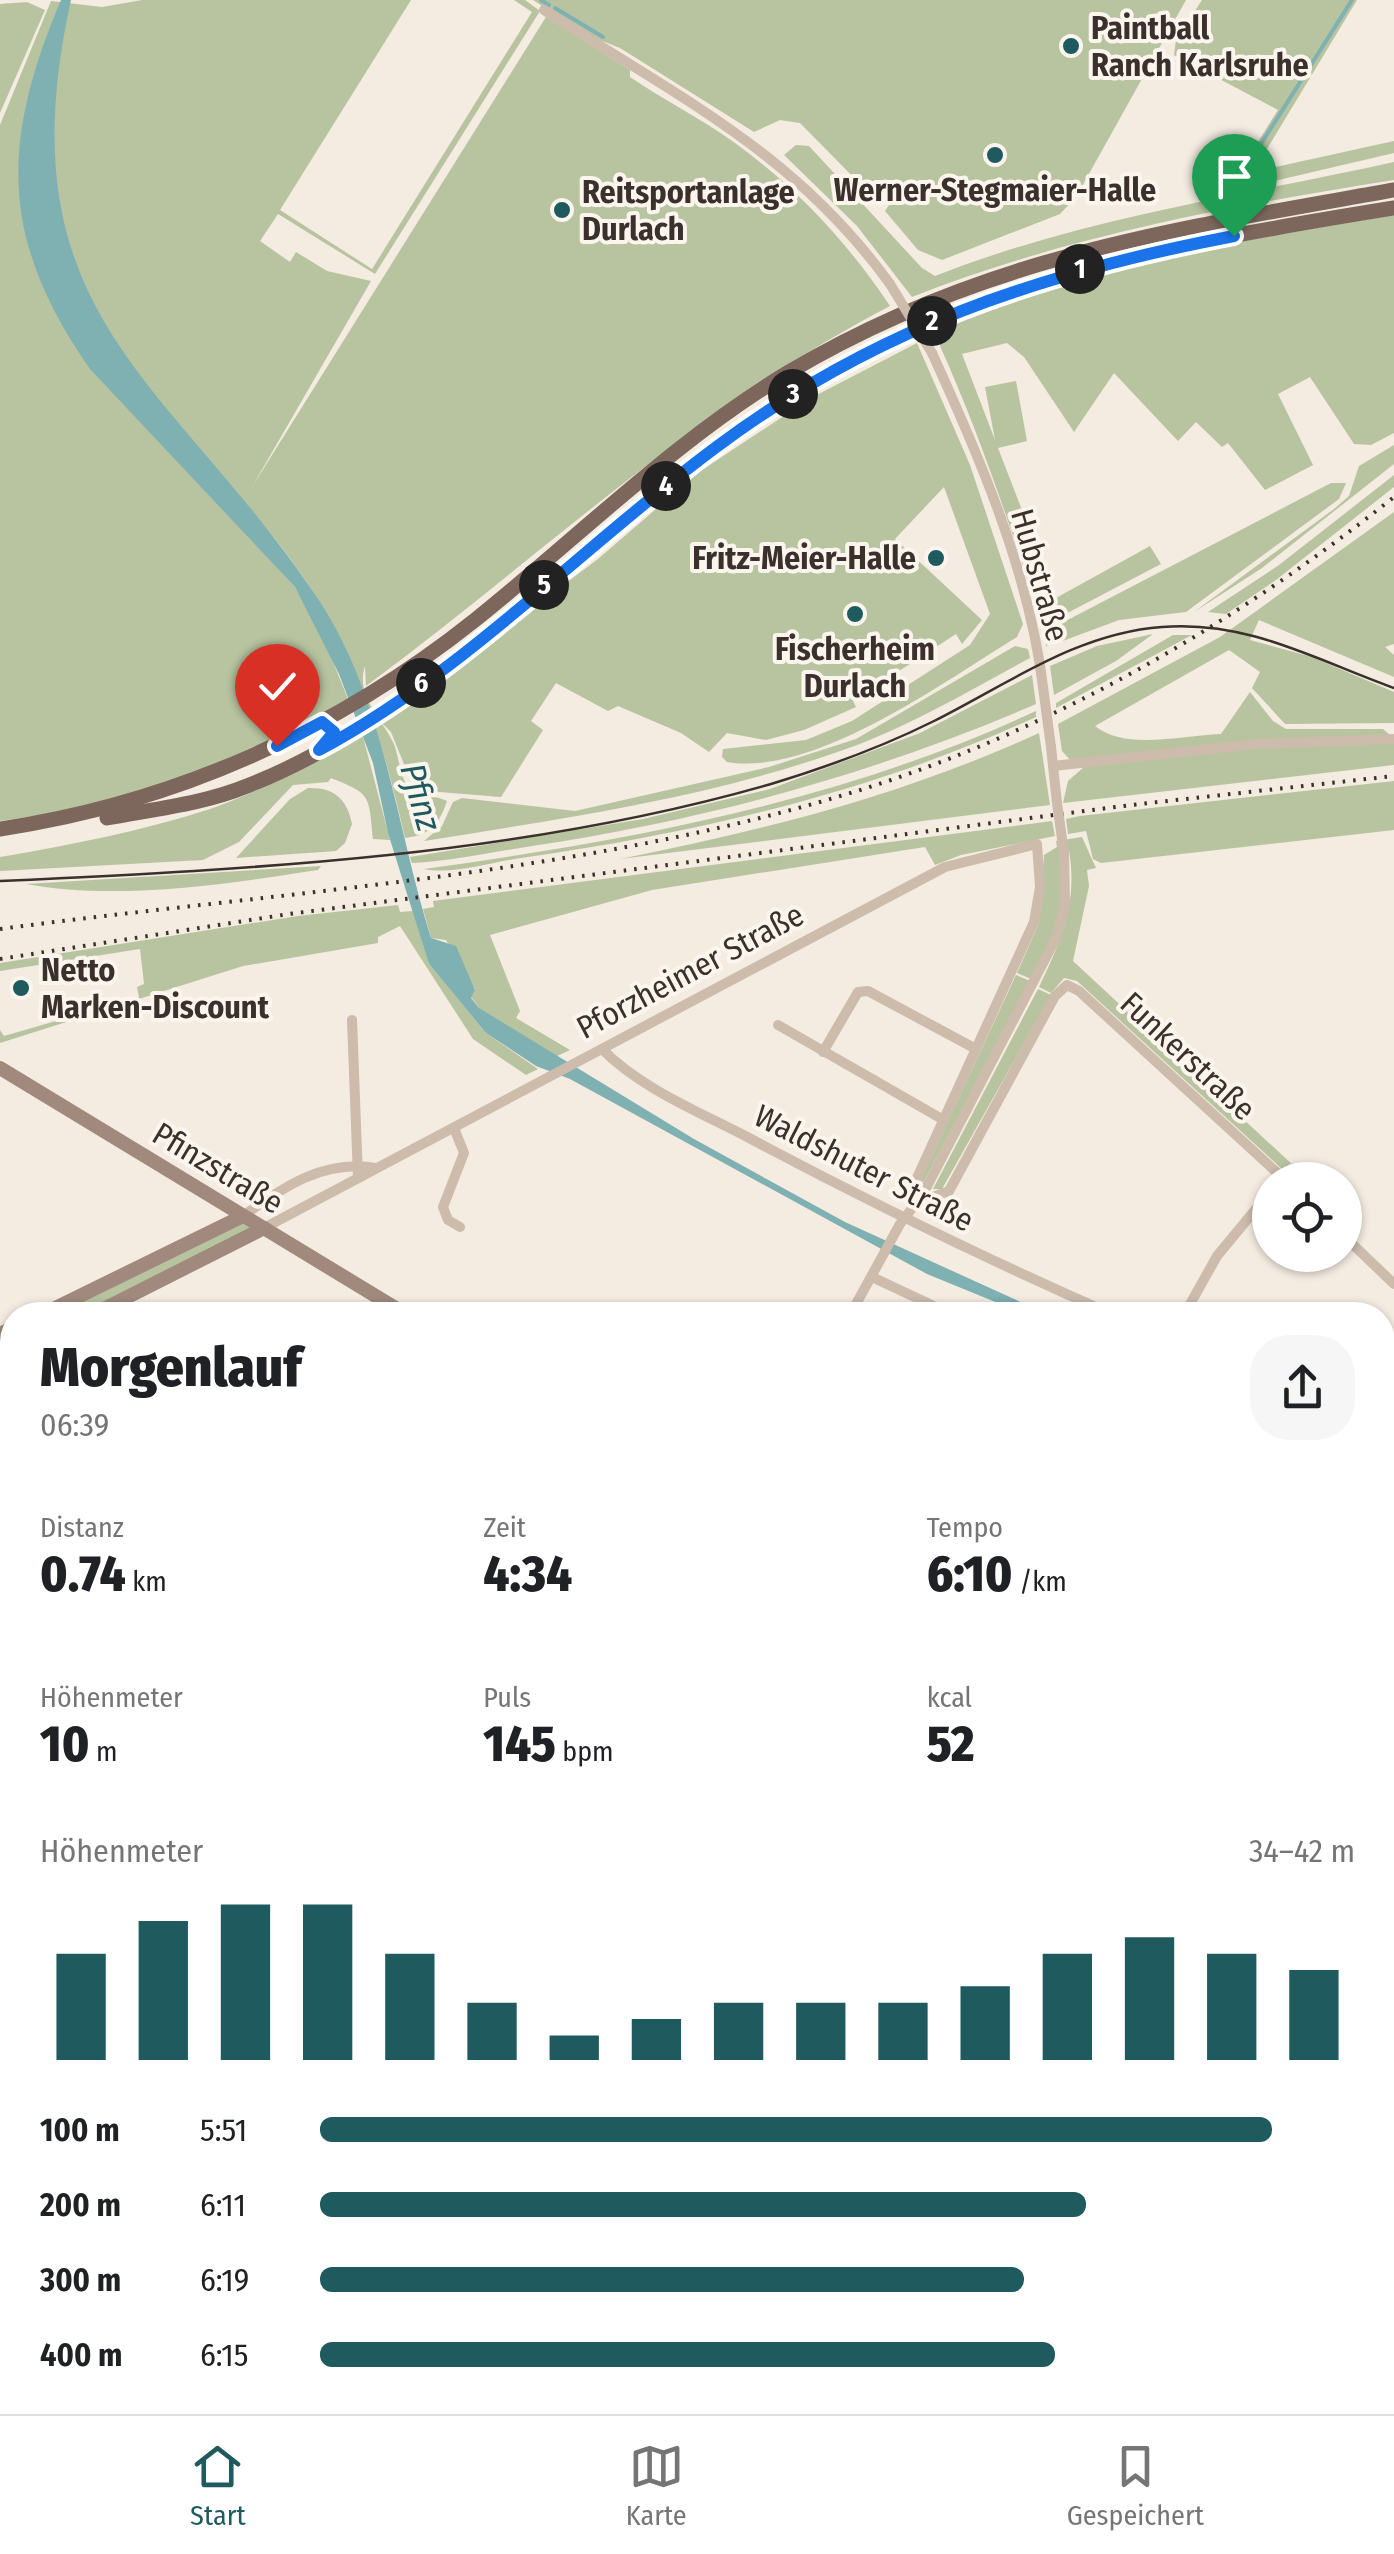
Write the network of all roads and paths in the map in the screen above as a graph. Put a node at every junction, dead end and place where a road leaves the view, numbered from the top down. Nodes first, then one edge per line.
1 (544, 10) dead end
2 (1394, 190) edge
3 (1394, 208) edge
4 (322, 722) junction
5 (1394, 738) edge
6 (319, 750) junction
7 (1053, 766) junction
8 (0, 832) edge
9 (1037, 844) joint
10 (352, 1020) dead end
11 (778, 1026) dead end
12 (602, 1049) junction
13 (976, 1050) junction
14 (823, 1052) junction
15 (0, 1068) edge
16 (942, 1119) junction
17 (454, 1128) junction
18 (1265, 1162) edge
19 (354, 1164) junction
20 (376, 1168) junction
21 (358, 1178) junction
22 (923, 1194) junction
23 (1252, 1213) edge
24 (243, 1216) junction
25 (904, 1220) junction
26 (460, 1227) dead end
27 (264, 1228) junction
28 (1362, 1253) edge
29 (872, 1277) junction
30 (1394, 1284) edge
31 (68, 1302) edge
32 (118, 1302) edge
33 (386, 1302) edge
34 (858, 1302) edge
35 (925, 1302) edge
36 (1085, 1302) edge
37 (1191, 1302) edge

1 - 7 street, Hubstraße, bridge
2 - 4 main road
3 - 6 main road
4 - 6 main road
4 - 8 main road
5 - 7 street
6 - 8 main road
7 - 22 street, Hubstraße, bridge
9 - 12 street, Pforzheimer Straße
9 - 13 street, Hubstraße
10 - 19 street
11 - 14 street
12 - 17 street, Pforzheimer Straße
12 - 25 street, Waldshuter Straße
13 - 14 street
13 - 16 street, Hubstraße
14 - 16 street
15 - 24 main road, Pfinzstraße
16 - 22 street, Hubstraße
17 - 20 street, Pforzheimer Straße
17 - 26 street
18 - 22 street, Funkerstraße
19 - 20 street
19 - 21 street
19 - 24 street
20 - 21 street, Pforzheimer Straße
21 - 27 street, Pforzheimer Straße
22 - 25 street, Hubstraße
23 - 37 street
24 - 27 main road, Pfinzstraße
24 - 31 main road
25 - 29 street, Hubstraße
25 - 36 street, Waldshuter Straße
27 - 32 main road, Pforzheimer Straße
27 - 33 main road, Pfinzstraße
28 - 30 street
29 - 34 street, Hubstraße
29 - 35 street

